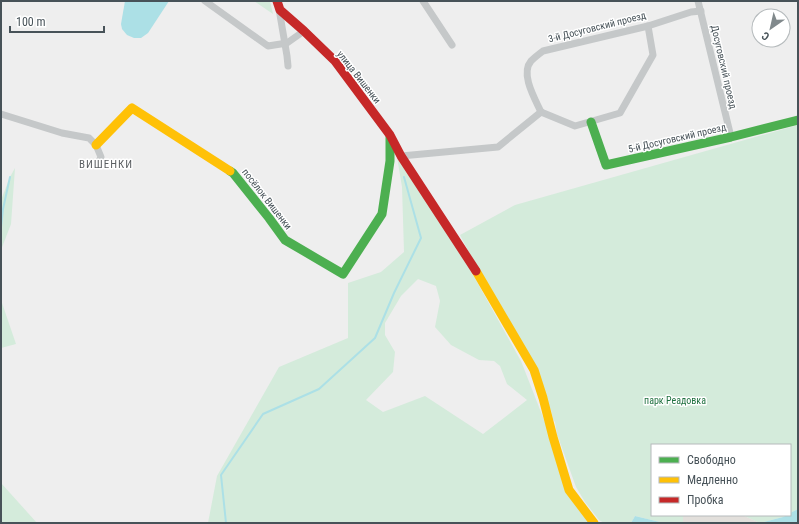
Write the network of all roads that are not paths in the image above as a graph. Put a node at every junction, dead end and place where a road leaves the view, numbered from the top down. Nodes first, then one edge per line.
1 (205, 1) edge
2 (423, 1) edge
3 (698, 1) edge
4 (278, 5) edge
5 (701, 11) junction
6 (648, 26) junction
7 (304, 31) junction
8 (285, 44) junction
9 (452, 45) dead end
10 (288, 66) dead end
11 (541, 112) junction
12 (1, 114) edge
13 (798, 120) edge
14 (591, 122) junction
15 (390, 135) junction
16 (731, 137) junction
17 (96, 145) junction
18 (401, 156) junction
19 (100, 159) dead end
20 (594, 523) edge

1 - 8 street
2 - 9 street
3 - 5 street, Досуговский проезд
4 - 7 street, улица Вишенки
4 - 8 street
5 - 6 street, 3-й Досуговский проезд
5 - 16 street, Досуговский проезд
6 - 11 street, 3-й Досуговский проезд
6 - 14 street
7 - 8 street
7 - 15 street, улица Вишенки
8 - 10 street
11 - 14 street
11 - 18 street
12 - 17 street
13 - 16 street, 5-й Досуговский проезд
14 - 16 street, 5-й Досуговский проезд
15 - 17 street, посёлок Вишенки
15 - 18 street, улица Вишенки
17 - 19 street
18 - 20 street, улица Вишенки

